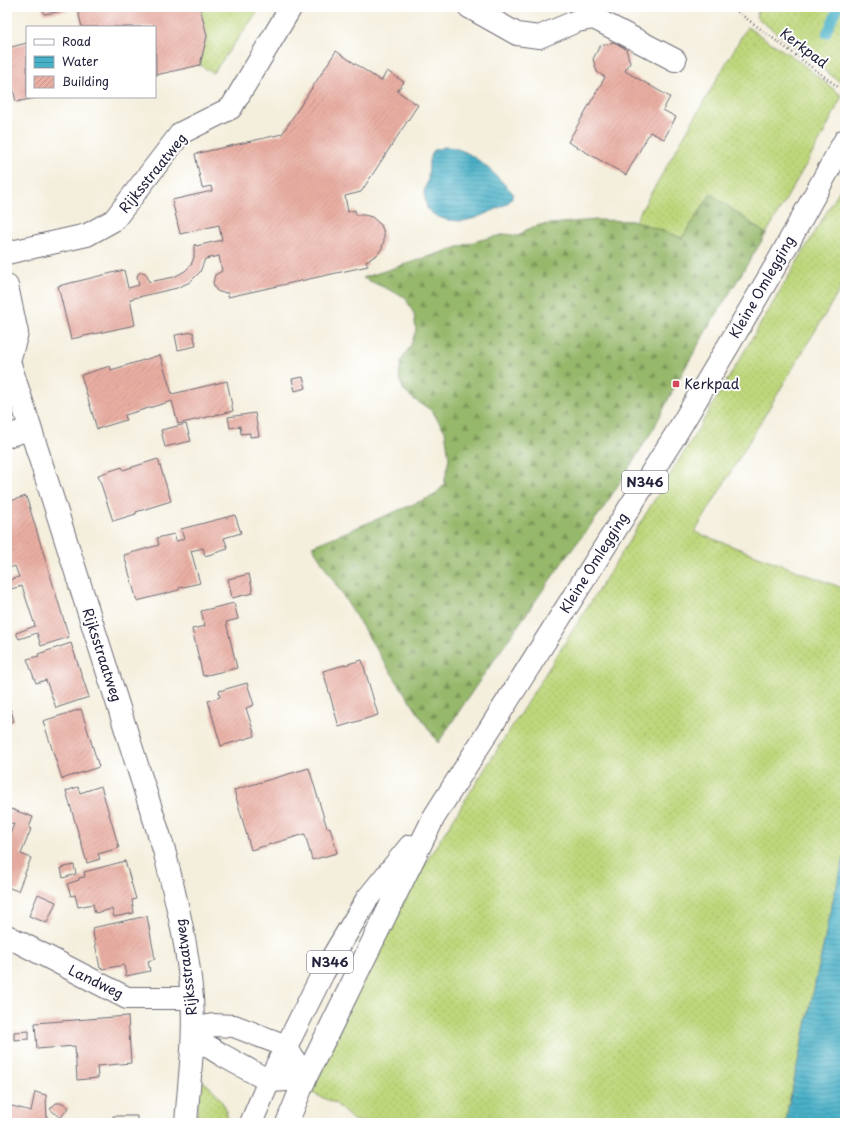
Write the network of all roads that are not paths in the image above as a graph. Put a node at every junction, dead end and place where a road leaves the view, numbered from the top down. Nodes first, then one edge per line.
1 (291, 7) edge
2 (469, 7) edge
3 (675, 60) dead end
4 (845, 140) edge
5 (7, 253) edge
6 (7, 286) edge
7 (30, 429) junction
8 (7, 436) edge
9 (434, 817) junction
10 (7, 936) edge
11 (192, 998) junction
12 (193, 1029) junction
13 (286, 1046) junction
14 (306, 1079) junction
15 (269, 1081) junction
16 (186, 1123) edge
17 (251, 1123) edge
18 (287, 1123) edge

1 - 5 street, Rijksstraatweg
2 - 3 street
4 - 9 street, Kleine Omlegging / N346
6 - 7 street, Rijksstraatweg
7 - 8 street
7 - 11 street, Rijksstraatweg
9 - 13 street, N346
9 - 14 street, N346
10 - 11 street, Landweg
11 - 12 street, Rijksstraatweg
12 - 13 street, Rijksstraatweg
12 - 15 street, Rijksstraatweg
12 - 16 street, Rijksstraatweg
13 - 14 street
13 - 15 street, N346
14 - 15 street
14 - 18 street, N346
15 - 17 street, N346

